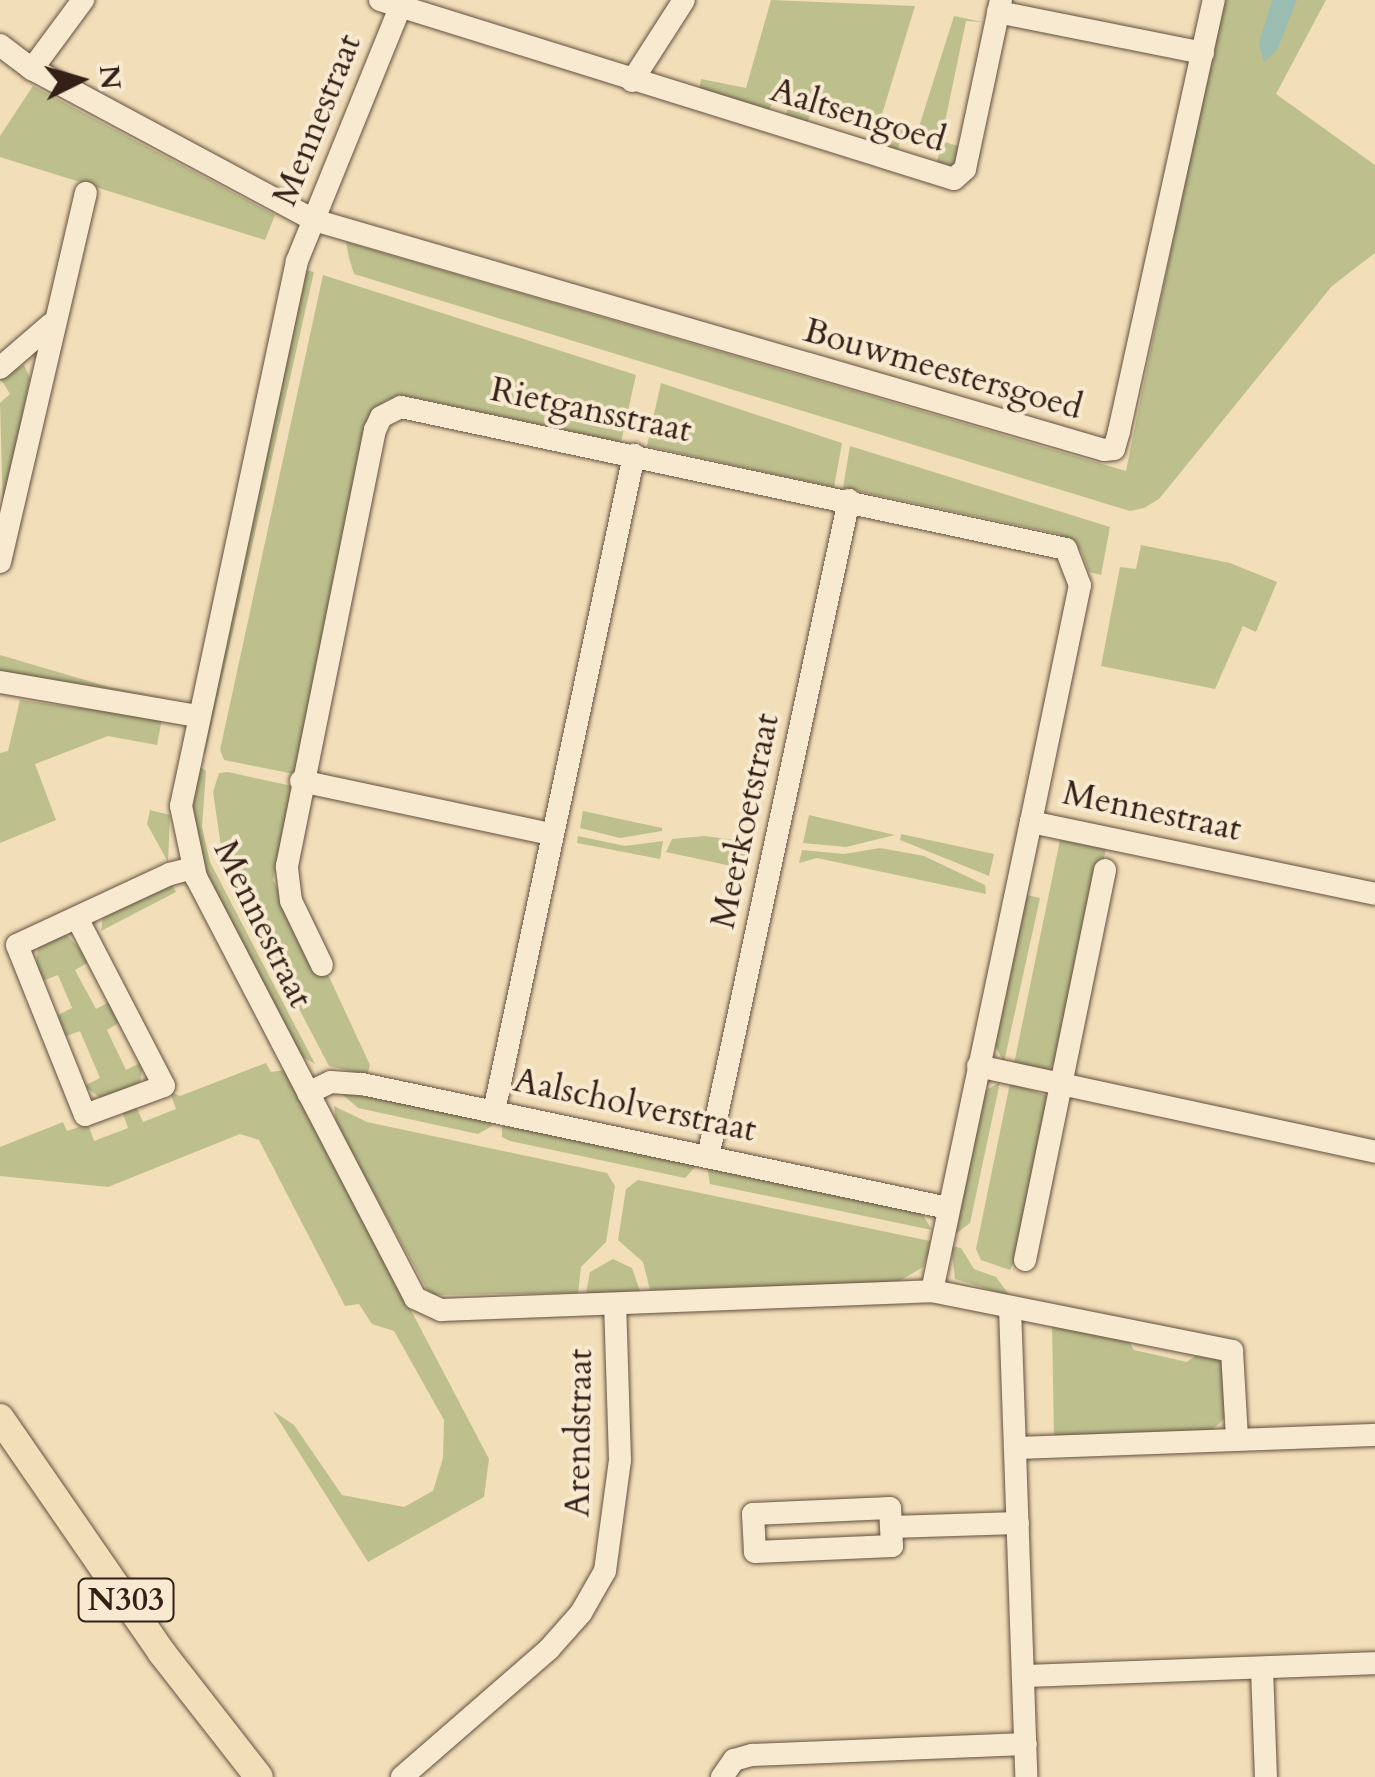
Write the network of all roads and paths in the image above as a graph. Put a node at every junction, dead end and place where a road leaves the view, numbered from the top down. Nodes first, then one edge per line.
1 (84, 0) edge
2 (684, 0) edge
3 (1214, 0) edge
4 (394, 2) edge
5 (1000, 6) edge
6 (0, 45) edge
7 (1203, 54) junction
8 (32, 68) junction
9 (632, 81) junction
10 (86, 194) dead end
11 (314, 220) junction
12 (50, 324) junction
13 (0, 368) edge
14 (634, 455) junction
15 (849, 500) junction
16 (0, 562) edge
17 (0, 682) edge
18 (197, 716) junction
19 (301, 781) junction
20 (1031, 822) junction
21 (551, 834) junction
22 (192, 868) junction
23 (1105, 870) dead end
24 (1375, 894) edge
25 (77, 918) junction
26 (322, 965) dead end
27 (978, 1066) junction
28 (1062, 1084) junction
29 (308, 1093) junction
30 (494, 1111) junction
31 (1375, 1152) edge
32 (708, 1158) junction
33 (948, 1208) junction
34 (1026, 1260) dead end
35 (932, 1291) junction
36 (614, 1304) junction
37 (1010, 1308) junction
38 (0, 1418) edge
39 (1375, 1435) edge
40 (1237, 1440) junction
41 (1015, 1448) junction
42 (1018, 1524) junction
43 (890, 1527) junction
44 (1375, 1664) edge
45 (1262, 1668) junction
46 (1023, 1676) junction
47 (1026, 1744) junction
48 (258, 1777) edge
49 (402, 1777) edge
50 (722, 1777) edge
51 (1026, 1777) edge
52 (1266, 1777) edge

1 - 8 street
2 - 9 street
3 - 7 street, Bouwmeestersgoed
4 - 9 street, Aaltsengoed
4 - 11 street, Mennestraat
5 - 7 street, Aaltsengoed
5 - 9 street, Aaltsengoed
6 - 8 street
7 - 11 street, Bouwmeestersgoed
8 - 11 street
10 - 12 street
11 - 18 street, Mennestraat
12 - 13 street
12 - 16 street
14 - 15 street, Rietgansstraat
14 - 19 street, Rietgansstraat
14 - 21 street
15 - 20 street, Rietgansstraat
15 - 32 street, Meerkoetstraat
17 - 18 street
18 - 22 street, Mennestraat
19 - 21 street
19 - 26 street, Rietgansstraat
20 - 24 street, Mennestraat
20 - 27 street, Mennestraat
21 - 30 street
22 - 25 street
22 - 29 street, Mennestraat
23 - 28 street
25 - 25 street
27 - 28 street
27 - 33 street, Mennestraat
28 - 31 street
28 - 34 street
29 - 30 street, Aalscholverstraat
29 - 36 street, Mennestraat
30 - 32 street, Aalscholverstraat
32 - 33 street, Aalscholverstraat
33 - 35 street, Mennestraat
35 - 36 street, Mennestraat
35 - 37 street, Mennestraat
36 - 49 street, Arendstraat
37 - 40 street, Mennestraat
37 - 41 street
38 - 48 main road, N303
39 - 40 street
40 - 41 street
41 - 42 street
42 - 43 street
42 - 46 street
43 - 43 street
44 - 45 street
45 - 46 street
45 - 52 street
46 - 47 street
47 - 50 street
47 - 51 street

